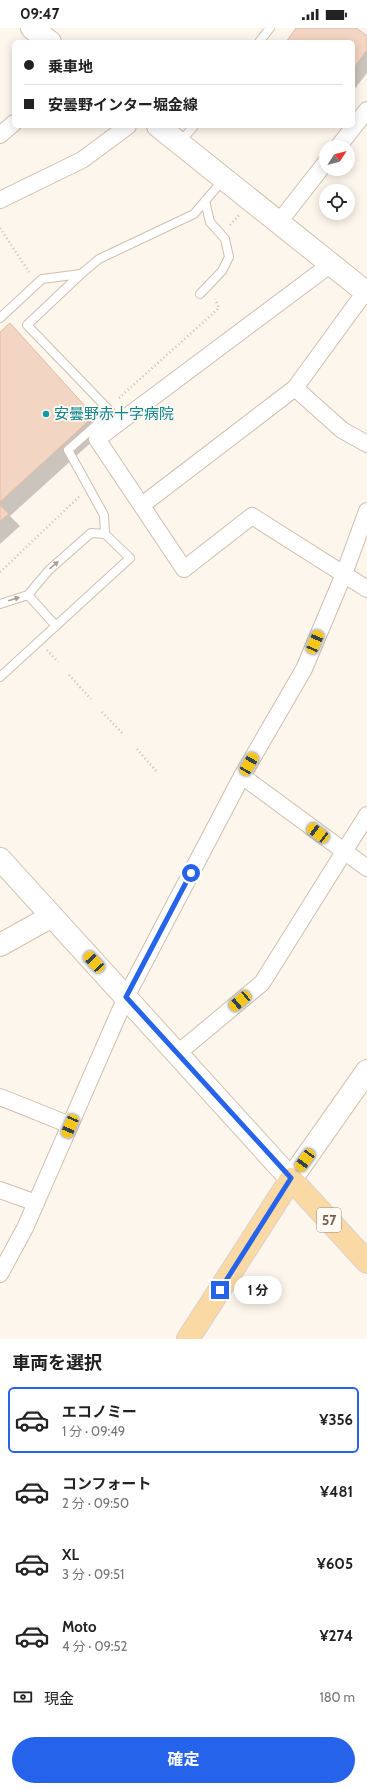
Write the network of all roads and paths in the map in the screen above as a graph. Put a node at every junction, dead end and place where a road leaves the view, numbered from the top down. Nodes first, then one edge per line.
1 (32, 28) edge
2 (270, 28) edge
3 (47, 40) edge
4 (261, 40) edge
5 (367, 110) edge
6 (12, 124) edge
7 (355, 125) edge
8 (125, 128) edge
9 (160, 128) edge
10 (192, 128) edge
11 (353, 128) edge
12 (0, 135) edge
13 (343, 140) edge
14 (179, 143) junction
15 (319, 171) edge
16 (224, 179) junction
17 (0, 200) edge
18 (205, 201) junction
19 (239, 215) dead end
20 (279, 222) junction
21 (0, 228) edge
22 (227, 229) dead end
23 (331, 264) junction
24 (81, 274) junction
25 (37, 284) junction
26 (366, 293) edge
27 (200, 294) dead end
28 (214, 297) dead end
29 (0, 318) edge
30 (295, 388) junction
31 (114, 403) dead end
32 (367, 444) edge
33 (81, 496) dead end
34 (142, 505) junction
35 (367, 511) edge
36 (105, 534) junction
37 (0, 572) edge
38 (344, 574) junction
39 (367, 589) edge
40 (28, 595) junction
41 (0, 604) edge
42 (56, 626) junction
43 (45, 648) dead end
44 (58, 662) dead end
45 (69, 675) dead end
46 (0, 677) edge
47 (91, 699) dead end
48 (102, 712) dead end
49 (124, 735) dead end
50 (137, 749) dead end
51 (157, 772) dead end
52 (242, 776) junction
53 (367, 815) edge
54 (344, 852) junction
55 (1, 861) edge
56 (367, 868) edge
57 (52, 916) junction
58 (0, 945) edge
59 (126, 997) junction
60 (178, 1053) junction
61 (367, 1071) edge
62 (0, 1097) edge
63 (70, 1126) junction
64 (291, 1178) junction
65 (0, 1190) edge
66 (36, 1203) junction
67 (367, 1262) edge
68 (0, 1274) edge
69 (188, 1339) edge

1 - 3 street
2 - 4 lane
5 - 7 street
6 - 12 street
8 - 17 street
9 - 14 street
10 - 14 lane
11 - 13 street
14 - 16 street
15 - 20 street
16 - 18 lane
16 - 20 street
18 - 24 lane
18 - 27 lane
19 - 22 path
20 - 23 street
21 - 25 path
23 - 26 street
23 - 34 street
24 - 25 lane
24 - 36 lane
25 - 29 lane
26 - 30 street
28 - 31 path
30 - 32 street
30 - 34 street
33 - 37 path
34 - 38 street
35 - 38 street
40 -> 36 lane
36 - 42 lane
38 - 39 street
38 - 52 street
41 -> 40 lane
40 - 42 lane
42 - 46 lane
43 - 44 path
45 - 47 path
48 - 49 path
50 - 51 path
52 - 54 street
52 - 59 street
53 - 54 street
54 - 56 street
54 - 60 street
55 - 57 street
57 - 58 street
57 - 59 street
59 - 60 street
59 - 63 street
60 - 64 street
61 - 64 street
62 - 63 street
63 - 66 street
64 - 67 main road, 57
64 - 69 main road
65 - 66 street
66 - 68 street

